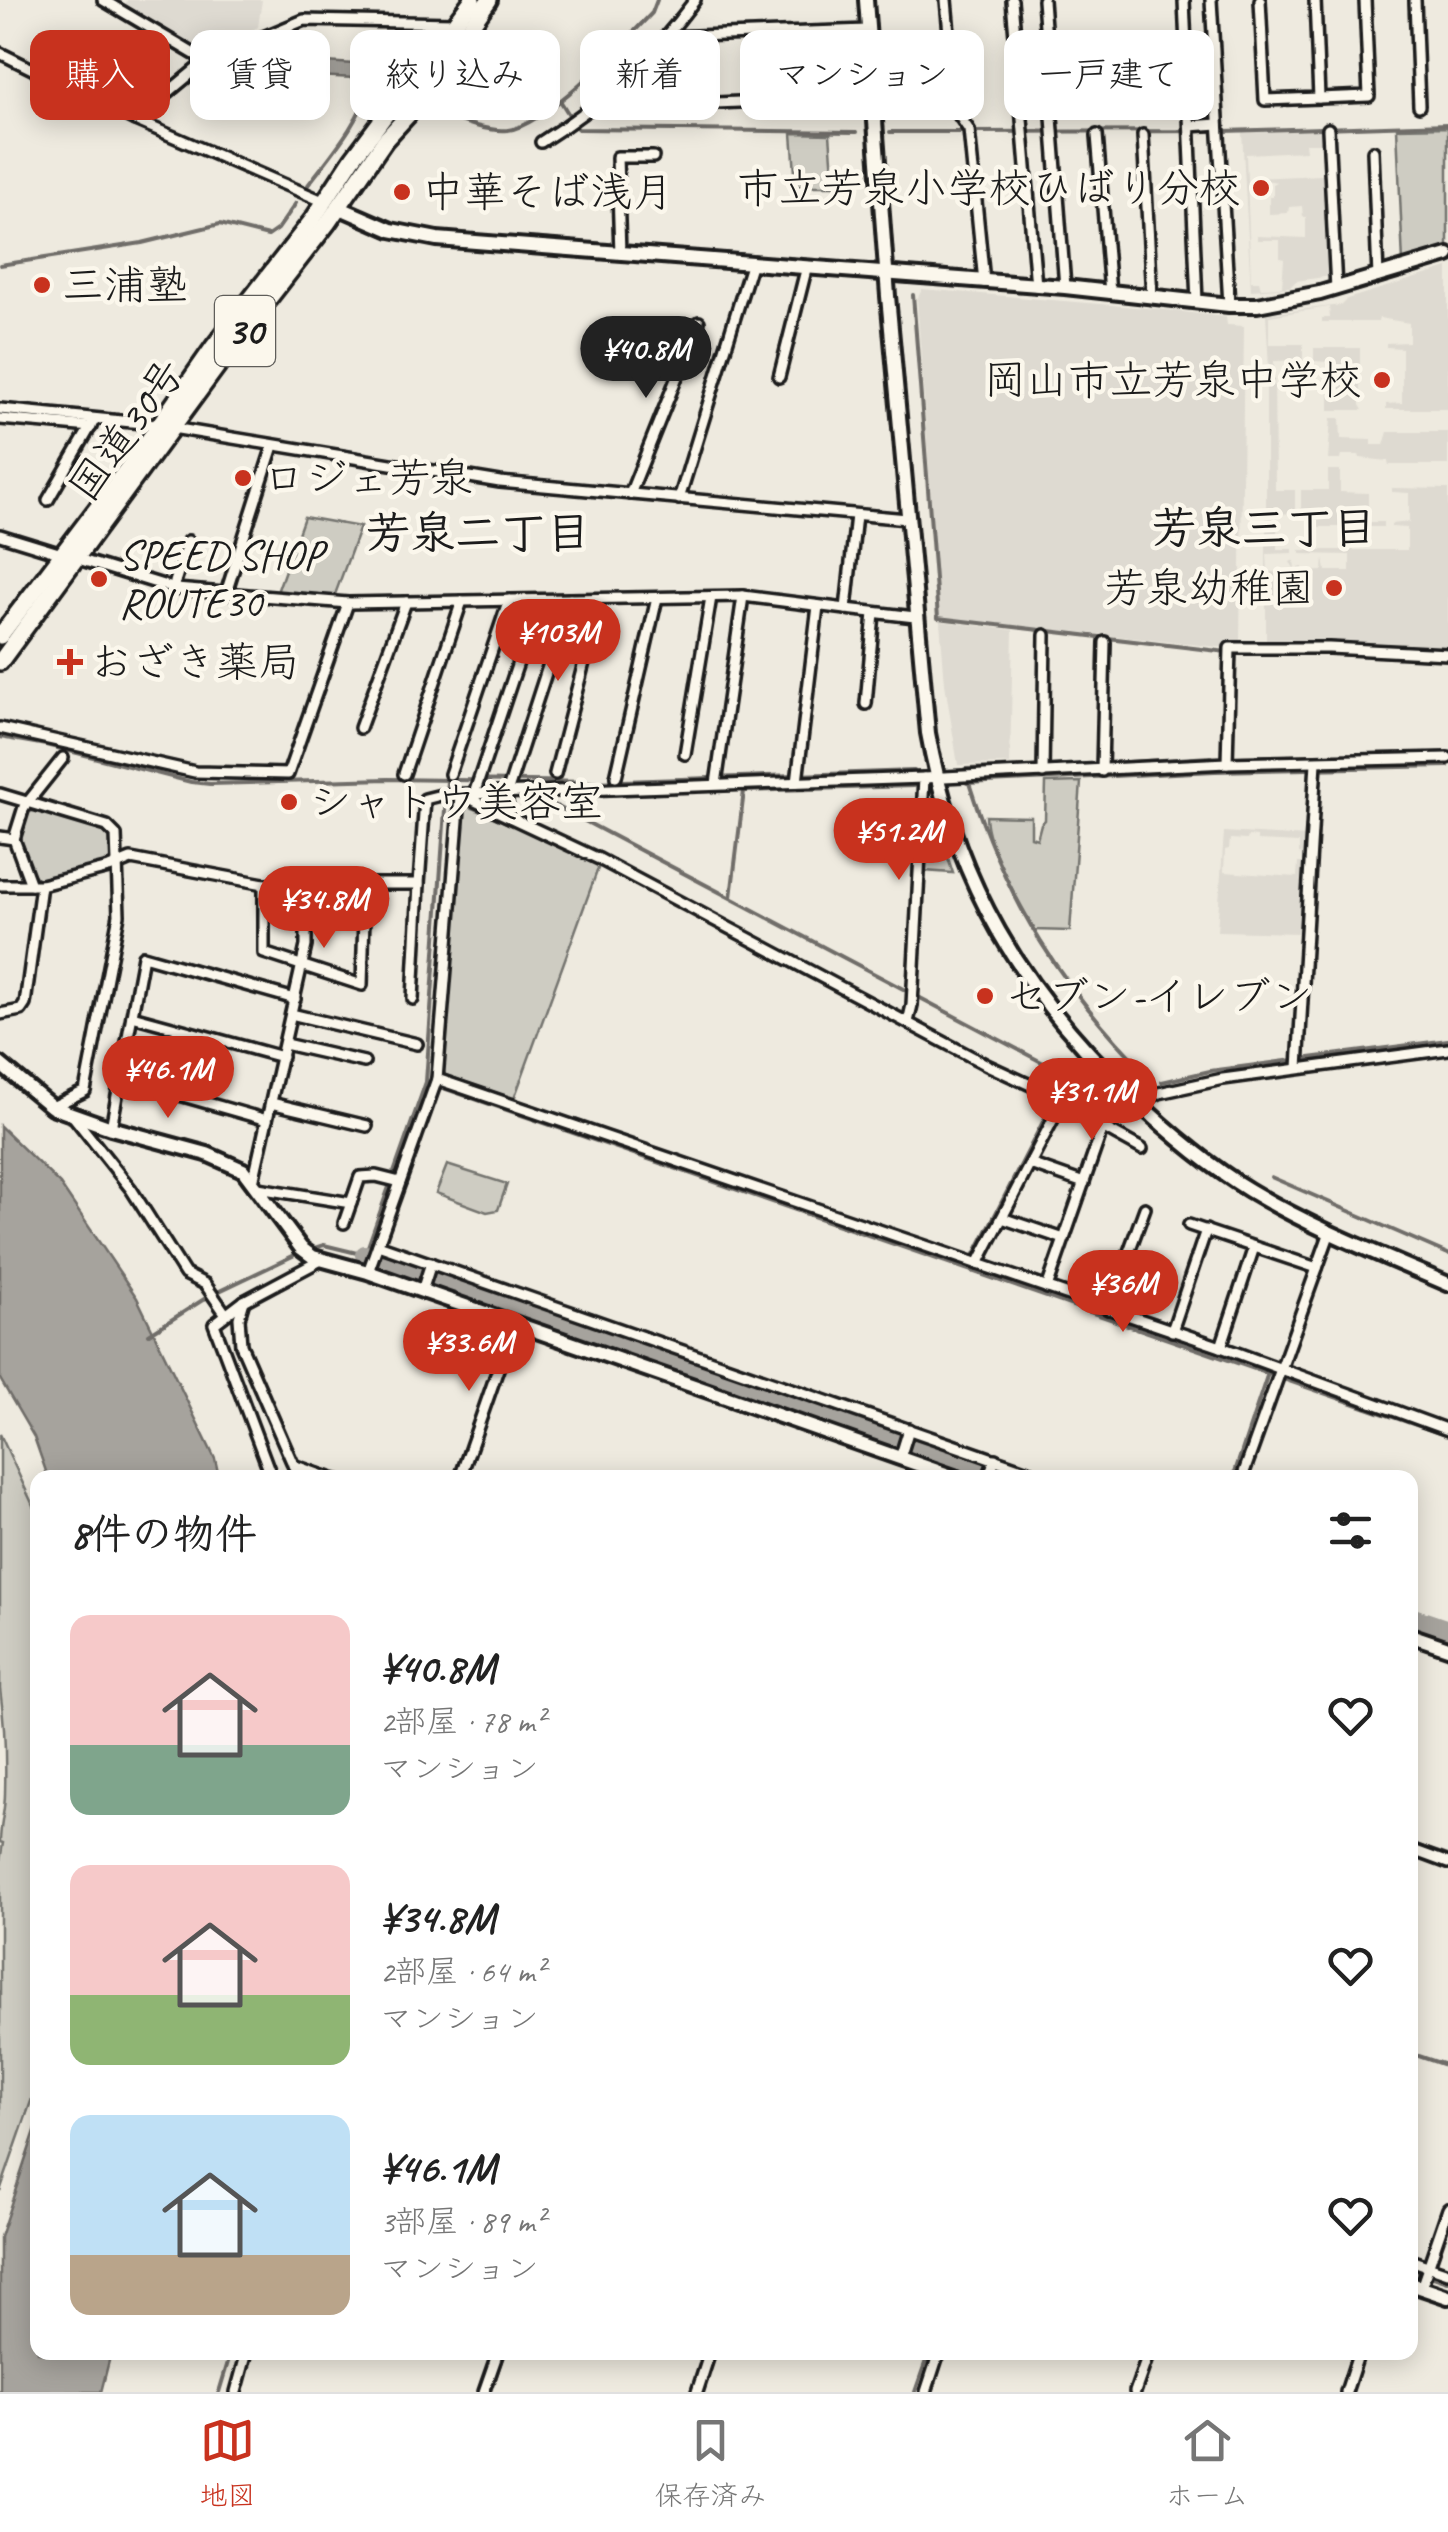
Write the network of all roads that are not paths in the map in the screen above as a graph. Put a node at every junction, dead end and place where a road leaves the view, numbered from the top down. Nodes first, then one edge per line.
1 (103, 0) edge
2 (472, 0) edge
3 (489, 0) edge
4 (695, 0) edge
5 (866, 0) edge
6 (946, 0) edge
7 (1012, 0) edge
8 (1043, 0) edge
9 (1184, 0) edge
10 (1211, 0) edge
11 (1260, 0) edge
12 (1314, 0) edge
13 (1365, 0) edge
14 (1414, 0) edge
15 (462, 25) junction
16 (280, 30) edge
17 (672, 30) edge
18 (868, 30) edge
19 (190, 52) edge
20 (0, 53) edge
21 (30, 68) edge
22 (190, 74) edge
23 (170, 91) edge
24 (1319, 98) junction
25 (1418, 106) dead end
26 (580, 118) edge
27 (135, 120) edge
28 (875, 120) edge
29 (1190, 129) junction
30 (1218, 129) junction
31 (1328, 129) dead end
32 (1097, 134) dead end
33 (1144, 135) dead end
34 (542, 142) dead end
35 (1373, 151) dead end
36 (653, 156) dead end
37 (331, 204) junction
38 (620, 254) junction
39 (1448, 255) edge
40 (751, 265) junction
41 (806, 270) junction
42 (886, 276) junction
43 (1378, 276) junction
44 (984, 282) junction
45 (1036, 286) junction
46 (1065, 287) junction
47 (1336, 288) junction
48 (1110, 293) junction
49 (1152, 297) junction
50 (1196, 302) junction
51 (1228, 305) junction
52 (699, 322) dead end
53 (779, 377) dead end
54 (0, 409) edge
55 (0, 419) edge
56 (93, 423) junction
57 (164, 428) junction
58 (273, 446) junction
59 (630, 494) junction
60 (679, 499) junction
61 (48, 500) dead end
62 (856, 516) junction
63 (907, 519) junction
64 (0, 535) edge
65 (188, 541) dead end
66 (70, 556) junction
67 (176, 590) junction
68 (226, 594) junction
69 (743, 596) junction
70 (711, 597) junction
71 (657, 598) junction
72 (595, 599) junction
73 (509, 600) junction
74 (540, 600) junction
75 (570, 600) junction
76 (406, 602) junction
77 (462, 602) junction
78 (348, 604) junction
79 (818, 606) junction
80 (846, 609) junction
81 (874, 613) junction
82 (916, 618) junction
83 (1045, 635) dead end
84 (0, 636) edge
85 (1105, 642) dead end
86 (1448, 654) edge
87 (0, 662) edge
88 (866, 704) dead end
89 (0, 728) edge
90 (360, 728) dead end
91 (685, 754) dead end
92 (63, 758) dead end
93 (1448, 758) edge
94 (1227, 764) junction
95 (1315, 766) junction
96 (1102, 771) junction
97 (1043, 773) junction
98 (404, 774) dead end
99 (450, 774) dead end
100 (555, 774) dead end
101 (616, 777) dead end
102 (798, 777) junction
103 (930, 778) junction
104 (717, 780) junction
105 (511, 785) junction
106 (475, 791) junction
107 (0, 794) edge
108 (450, 796) junction
109 (28, 802) junction
110 (509, 814) junction
111 (0, 837) edge
112 (14, 839) junction
113 (118, 864) junction
114 (306, 882) junction
115 (364, 882) junction
116 (264, 884) junction
117 (419, 884) junction
118 (0, 885) edge
119 (36, 885) junction
120 (302, 964) junction
121 (412, 998) dead end
122 (294, 999) junction
123 (0, 1014) edge
124 (291, 1014) junction
125 (132, 1016) junction
126 (908, 1022) junction
127 (284, 1044) junction
128 (417, 1044) dead end
129 (1448, 1050) edge
130 (282, 1057) junction
131 (364, 1062) dead end
132 (1298, 1063) junction
133 (0, 1064) edge
134 (120, 1078) junction
135 (436, 1083) junction
136 (1058, 1099) junction
137 (271, 1103) junction
138 (1139, 1104) junction
139 (52, 1107) junction
140 (72, 1116) junction
141 (267, 1120) junction
142 (367, 1126) dead end
143 (1103, 1127) junction
144 (111, 1128) junction
145 (1142, 1149) dead end
146 (1030, 1164) junction
147 (395, 1180) junction
148 (1084, 1183) junction
149 (256, 1185) junction
150 (350, 1202) junction
151 (1145, 1208) dead end
152 (1002, 1218) junction
153 (344, 1223) dead end
154 (1189, 1225) dead end
155 (1206, 1230) junction
156 (1330, 1232) junction
157 (1064, 1239) junction
158 (1254, 1247) junction
159 (318, 1258) junction
160 (373, 1259) junction
161 (974, 1263) junction
162 (430, 1265) junction
163 (1317, 1268) junction
164 (1448, 1284) edge
165 (423, 1287) junction
166 (1047, 1288) junction
167 (244, 1301) junction
168 (1108, 1310) junction
169 (225, 1313) junction
170 (514, 1324) junction
171 (1172, 1331) junction
172 (1221, 1347) junction
173 (1278, 1375) junction
174 (1448, 1430) edge
175 (909, 1431) junction
176 (902, 1453) junction
177 (994, 1461) junction
178 (293, 1466) junction
179 (270, 1470) edge
180 (295, 1470) edge
181 (305, 1470) edge
182 (463, 1470) edge
183 (939, 1470) edge
184 (991, 1470) edge
185 (1023, 1470) edge
186 (1245, 1470) edge
187 (1418, 1638) edge
188 (1448, 1648) edge
189 (1418, 1853) edge
190 (1448, 1862) edge
191 (1448, 2209) edge
192 (1448, 2273) edge
193 (1422, 2277) edge
194 (1448, 2297) edge
195 (245, 2360) edge
196 (495, 2360) edge
197 (707, 2360) edge
198 (936, 2360) edge
199 (1146, 2360) edge
200 (1356, 2360) edge
201 (236, 2392) edge
202 (484, 2392) edge
203 (697, 2392) edge
204 (926, 2392) edge
205 (1135, 2392) edge
206 (1346, 2392) edge

1 - 19 street
2 - 15 highway, 国道30号 / 30
3 - 15 highway, 国道30号 / 30
4 - 17 street
5 - 18 street
6 - 44 street
7 - 45 street
8 - 46 street
9 - 29 street
10 - 30 street
11 - 24 street
12 - 24 street
13 - 24 street
14 - 25 street
15 - 16 street
15 - 37 highway, 国道30号 / 30
20 - 21 street
22 - 23 street
26 - 34 street
27 - 37 street
28 - 42 street
29 - 30 street
29 - 50 street
30 - 51 street
31 - 47 street
32 - 48 street
33 - 49 street
35 - 43 street
36 - 38 street
37 - 38 street
37 - 57 highway, 国道30号 / 30
38 - 40 street
39 - 43 street
40 - 41 street
40 - 60 street
41 - 42 street
41 - 53 street
42 - 44 street
42 - 63 street
43 - 47 street
44 - 45 street
45 - 46 street
46 - 48 street
47 - 51 street
48 - 49 street
49 - 50 street
50 - 51 street
52 - 59 street
54 - 56 street
55 - 56 street
56 - 57 street
56 - 61 street
57 - 58 street
57 - 66 highway, 国道30号 / 30
58 - 59 street
58 - 68 street
59 - 60 street
60 - 62 street
62 - 63 street
62 - 80 street
63 - 82 street
64 - 66 street
65 - 67 street
66 - 67 street
66 - 84 highway, 国道30号 / 30
66 - 87 highway, 国道30号 / 30
67 - 68 street
68 - 78 street
69 - 70 street
69 - 79 street
69 - 104 street
70 - 71 street
70 - 91 street
71 - 72 street
71 - 101 street
72 - 75 street
72 - 100 street
73 - 74 street
73 - 77 street
73 - 99 street
74 - 75 street
74 - 106 street
75 - 105 street
76 - 77 street
76 - 78 street
76 - 90 street
77 - 98 street
78 - 89 street
79 - 80 street
79 - 102 street
80 - 81 street
81 - 82 street
81 - 88 street
82 - 103 street
83 - 97 street
85 - 96 street
86 - 94 street
92 - 109 street
93 - 95 street
94 - 95 street
94 - 96 street
95 - 132 street
96 - 97 street
97 - 103 street
102 - 103 street
102 - 104 street
103 - 126 street
103 - 138 street
104 - 105 street
105 - 106 street
105 - 110 street
106 - 108 street
106 - 110 street
107 - 109 street
108 - 117 street
108 - 135 street
109 - 112 street
109 - 113 street
110 - 126 street
111 - 112 street
112 - 119 street
113 - 116 street
113 - 119 street
113 - 139 street
114 - 115 street
114 - 116 street
114 - 120 street
115 - 117 street
115 - 120 street
116 - 120 street
117 - 121 street
118 - 119 street
119 - 123 street
120 - 122 street
122 - 124 street
122 - 125 street
124 - 127 street
124 - 128 street
125 - 130 street
125 - 134 street
126 - 136 street
127 - 130 street
127 - 131 street
129 - 132 street
130 - 137 street
132 - 138 street
133 - 139 street
134 - 141 street
134 - 144 street
135 - 147 street
135 - 161 street
136 - 143 street
136 - 146 street
137 - 141 street
137 - 142 street
138 - 156 street
139 - 140 street
140 - 144 street
140 - 169 street
141 - 149 street
143 - 145 street
143 - 148 street
144 - 149 street
146 - 148 street
146 - 152 street
147 - 150 street
147 - 160 street
148 - 157 street
149 - 150 street
149 - 159 street
150 - 153 street
151 - 168 street
152 - 157 street
152 - 161 street
154 - 155 street
155 - 158 street
155 - 171 street
156 - 163 street
156 - 164 street
157 - 166 street
158 - 163 street
158 - 172 street
159 - 160 street
159 - 167 street
160 - 162 street
160 - 165 street
161 - 166 street
162 - 165 street
162 - 175 street
163 - 173 street
165 - 170 street
166 - 168 street
167 - 169 street
167 - 178 street
168 - 171 street
169 - 179 street
170 - 176 street
170 - 182 street
171 - 172 street
172 - 173 street
173 - 174 street
173 - 186 street
175 - 176 street
175 - 177 street
176 - 183 street
177 - 184 street
177 - 185 street
178 - 180 street
178 - 181 street
187 - 188 street
189 - 190 street
191 - 193 street
192 - 193 street
193 - 194 street
195 - 201 street
196 - 202 street
197 - 203 street
198 - 204 street
199 - 205 street
200 - 206 street

